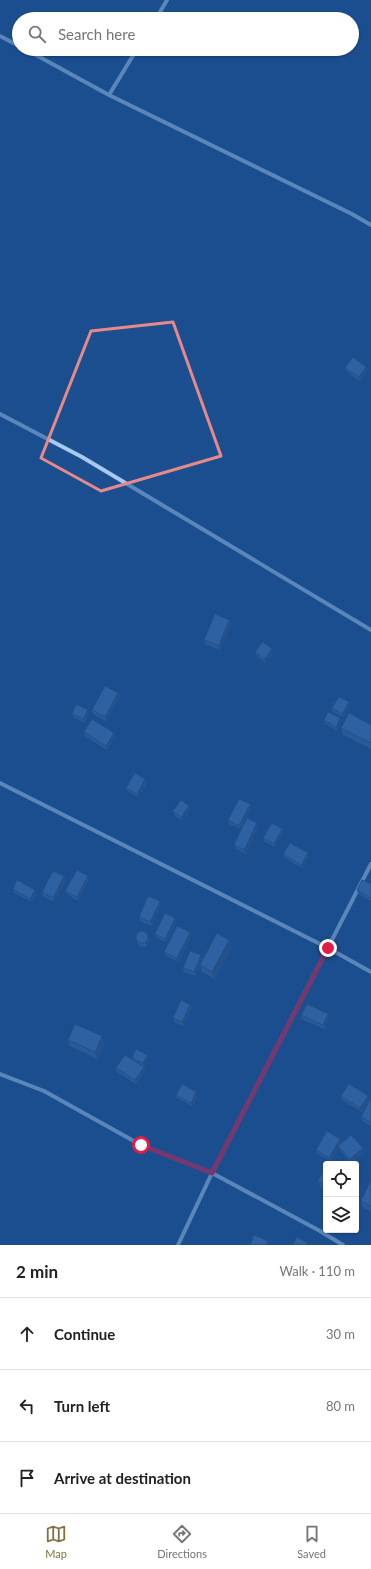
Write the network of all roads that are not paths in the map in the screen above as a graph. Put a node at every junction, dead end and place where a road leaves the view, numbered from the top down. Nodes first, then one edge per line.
1 (167, 0) edge
2 (160, 12) edge
3 (0, 36) edge
4 (12, 42) edge
5 (38, 56) edge
6 (133, 56) edge
7 (109, 95) junction
8 (371, 225) edge
9 (0, 414) edge
10 (371, 630) edge
11 (0, 783) edge
12 (371, 864) edge
13 (328, 948) junction
14 (371, 972) edge
15 (0, 1074) edge
16 (212, 1173) junction
17 (178, 1245) edge
18 (343, 1245) edge

1 - 2 street
3 - 4 street
5 - 7 street
6 - 7 street
7 - 8 street
9 - 10 street
11 - 13 street
12 - 13 street
13 - 14 street
13 - 16 street
15 - 16 street
16 - 17 street
16 - 18 street

